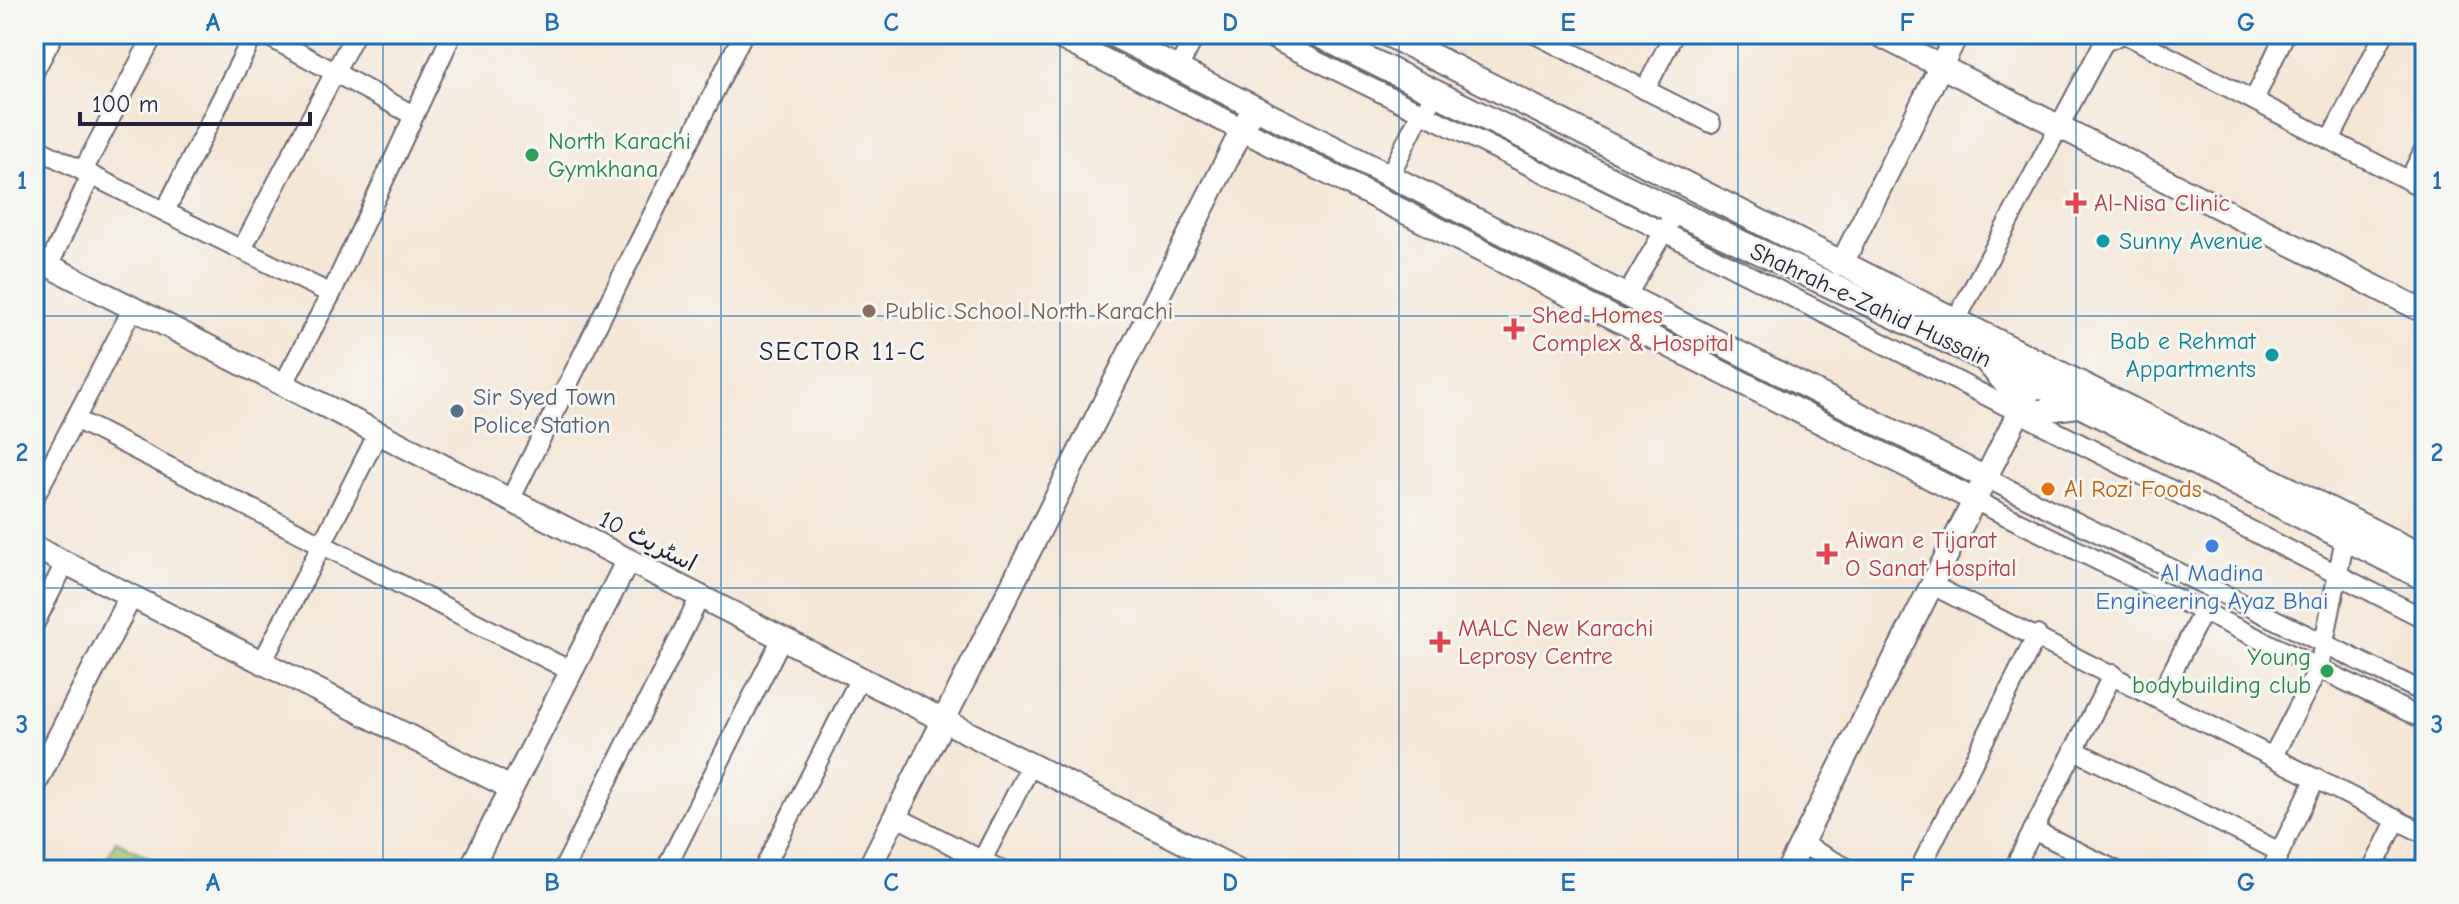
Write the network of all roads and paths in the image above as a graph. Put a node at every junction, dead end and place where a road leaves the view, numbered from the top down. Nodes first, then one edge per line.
1 (54, 34) edge
2 (154, 34) edge
3 (254, 34) edge
4 (264, 34) edge
5 (355, 34) edge
6 (452, 34) edge
7 (743, 34) edge
8 (1053, 34) edge
9 (1110, 34) edge
10 (1196, 34) edge
11 (1262, 34) edge
12 (1317, 34) edge
13 (1535, 34) edge
14 (1674, 34) edge
15 (1877, 34) edge
16 (1957, 34) edge
17 (2124, 34) edge
18 (2285, 34) edge
19 (2384, 34) edge
20 (1394, 35) edge
21 (1420, 51) junction
22 (1939, 65) junction
23 (1178, 68) junction
24 (34, 72) edge
25 (336, 74) junction
26 (1403, 79) junction
27 (1645, 90) junction
28 (1438, 95) junction
29 (2254, 100) junction
30 (1254, 106) junction
31 (1420, 114) junction
32 (413, 115) junction
33 (1711, 123) dead end
34 (2057, 125) junction
35 (1242, 130) junction
36 (2330, 140) junction
37 (34, 147) edge
38 (2425, 148) edge
39 (87, 173) junction
40 (1389, 177) junction
41 (2417, 185) edge
42 (165, 211) junction
43 (1669, 222) junction
44 (242, 249) junction
45 (41, 262) edge
46 (1841, 265) junction
47 (331, 294) junction
48 (1627, 295) junction
49 (133, 308) junction
50 (1928, 310) junction
51 (2425, 312) edge
52 (1955, 322) junction
53 (1983, 358) junction
54 (2034, 382) junction
55 (283, 385) junction
56 (2116, 404) junction
57 (2079, 405) junction
58 (2019, 414) junction
59 (75, 419) junction
60 (378, 433) junction
61 (1984, 477) junction
62 (34, 498) edge
63 (510, 500) junction
64 (1974, 500) junction
65 (2345, 538) junction
66 (320, 546) junction
67 (34, 547) edge
68 (2425, 558) edge
69 (628, 560) junction
70 (65, 563) junction
71 (2336, 576) junction
72 (2425, 578) edge
73 (1932, 585) junction
74 (130, 597) junction
75 (700, 597) junction
76 (2203, 611) junction
77 (2425, 619) edge
78 (34, 625) edge
79 (2037, 635) junction
80 (782, 638) junction
81 (2323, 643) junction
82 (262, 663) junction
83 (2319, 667) junction
84 (571, 671) junction
85 (2113, 674) junction
86 (860, 678) junction
87 (2425, 693) edge
88 (2159, 698) junction
89 (944, 720) junction
90 (2425, 720) edge
91 (2074, 750) junction
92 (2273, 756) junction
93 (1031, 765) junction
94 (2316, 778) junction
95 (34, 786) edge
96 (511, 788) junction
97 (895, 816) junction
98 (2397, 819) junction
99 (2033, 830) junction
100 (2425, 834) edge
101 (1801, 844) junction
102 (2280, 852) junction
103 (979, 865) edge
104 (470, 870) edge
105 (563, 870) edge
106 (665, 870) edge
107 (763, 870) edge
108 (868, 870) edge
109 (1001, 870) edge
110 (1238, 870) edge
111 (1788, 870) edge
112 (1851, 870) edge
113 (1919, 870) edge
114 (2013, 870) edge
115 (2115, 870) edge
116 (2271, 870) edge
117 (2372, 870) edge

1 - 24 street
2 - 39 street
3 - 42 street
4 - 25 street
5 - 25 street
6 - 32 street
7 - 63 street
8 - 35 street
9 - 23 street
10 - 23 street
11 - 31 street
12 - 26 main road, Shahrah-e-Zahid Hussain
13 - 27 street
14 - 27 street
15 - 22 street
16 - 22 street
17 - 29 street
17 - 34 street
18 - 29 street
19 - 36 street
20 - 21 main road, Shahrah-e-Zahid Hussain
21 - 26 main road
21 - 46 main road, Shahrah-e-Zahid Hussain
22 - 34 street
22 - 46 street
23 - 30 street
25 - 32 street
25 - 44 street
26 - 28 main road, Shahrah-e-Zahid Hussain
27 - 33 street
28 - 31 street
28 - 43 main road, Shahrah-e-Zahid Hussain
29 - 36 street
30 - 35 street
30 - 40 street
31 - 40 street
31 - 43 street
32 - 47 street
34 - 51 street
34 - 52 street
35 - 64 street
35 - 89 street
36 - 41 street
37 - 39 street
38 - 41 street
39 - 42 street
39 - 45 street
40 - 48 street
42 - 44 street
43 - 48 street
43 - 53 main road, Shahrah-e-Zahid Hussain
43 - 58 street
44 - 47 street
45 - 49 street, اسٹریٹ 10
46 - 50 main road, Shahrah-e-Zahid Hussain
47 - 55 street
48 - 61 street
49 - 55 street, اسٹریٹ 10
49 - 59 street
50 - 52 main road, Shahrah-e-Zahid Hussain
50 - 53 street
52 - 56 main road, Shahrah-e-Zahid Hussain
53 - 54 main road, Shahrah-e-Zahid Hussain
53 - 58 street
54 - 57 main road, Shahrah-e-Zahid Hussain
54 - 58 street
55 - 60 street, اسٹریٹ 10
56 - 57 street
56 - 68 main road, Shahrah-e-Zahid Hussain
57 - 58 street
57 - 65 main road, Shahrah-e-Zahid Hussain
58 - 61 street
58 - 71 street
59 - 62 street
59 - 66 street
60 - 63 street, اسٹریٹ 10
60 - 66 street
61 - 64 street
61 - 81 street
63 - 69 street, اسٹریٹ 10
64 - 73 street
64 - 76 street
65 - 71 street
65 - 72 main road, Shahrah-e-Zahid Hussain
66 - 82 street
66 - 84 street
67 - 70 street
69 - 75 street, اسٹریٹ 10
69 - 84 street
70 - 74 street
70 - 78 street
71 - 77 street
71 - 81 street
73 - 79 street
73 - 101 street
74 - 82 street
74 - 95 street
75 - 80 street, اسٹریٹ 10
75 - 105 street
76 - 83 street
76 - 88 street
79 - 85 street
79 - 113 street
80 - 86 street, اسٹریٹ 10
80 - 106 street
81 - 83 street
81 - 87 street
82 - 96 street
83 - 90 street
83 - 92 street
84 - 96 street
85 - 88 street
85 - 91 street
86 - 89 street, اسٹریٹ 10
86 - 107 street
88 - 92 street
89 - 93 street, اسٹریٹ 10
89 - 97 street
91 - 99 street
91 - 102 street
92 - 94 street
93 - 103 street
93 - 110 street, اسٹریٹ 10
94 - 98 street
94 - 102 street
96 - 104 street
97 - 103 street
97 - 108 street
98 - 100 street
98 - 117 street
99 - 114 street
99 - 115 street
101 - 111 street
101 - 112 street
102 - 116 street
103 - 109 street

